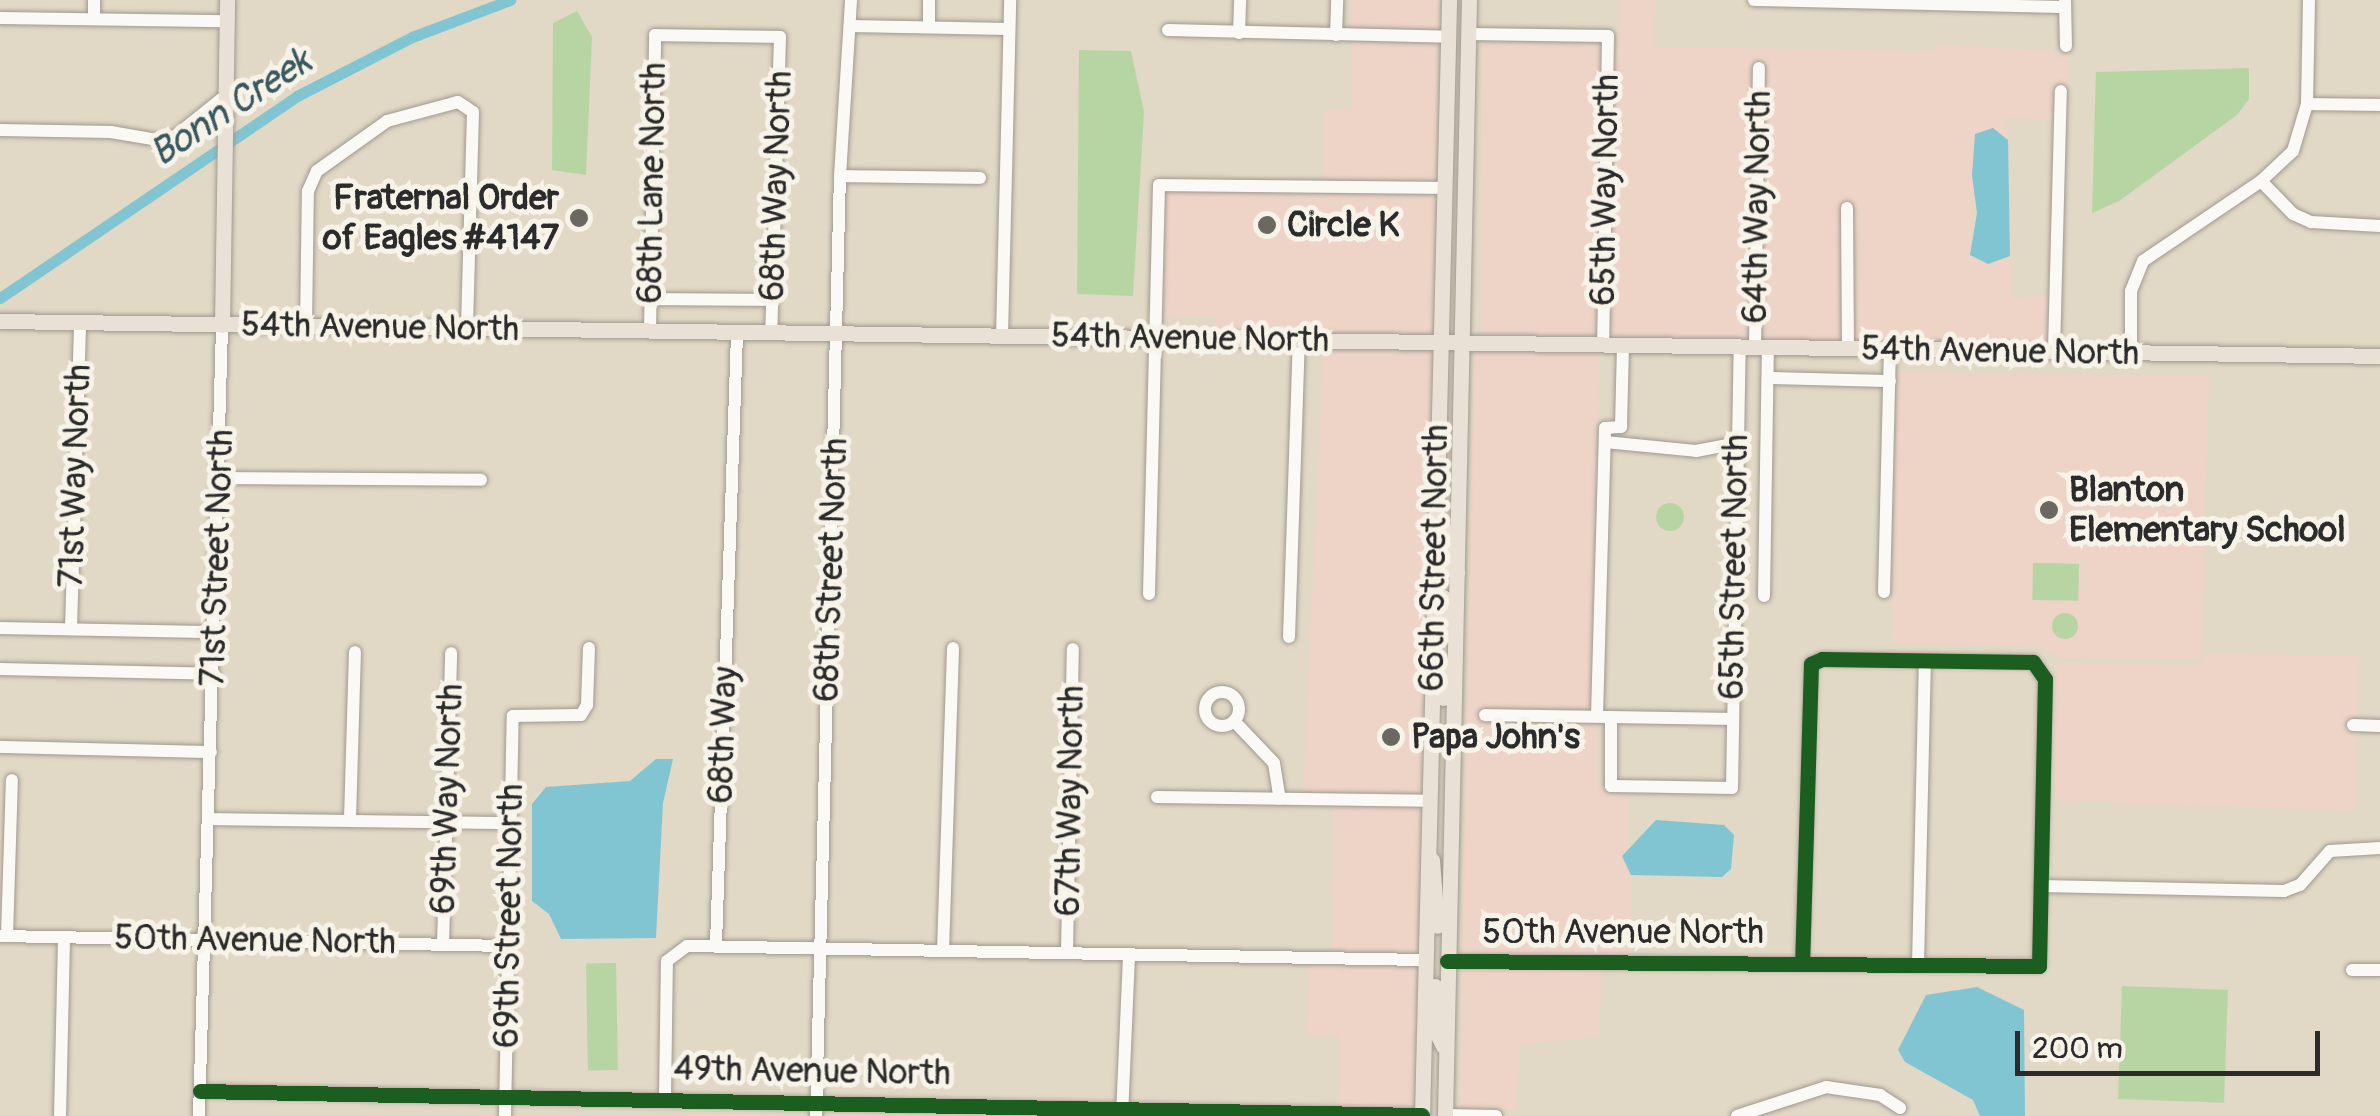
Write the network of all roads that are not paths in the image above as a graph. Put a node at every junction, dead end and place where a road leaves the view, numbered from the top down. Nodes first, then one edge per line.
1 (94, 0) edge
2 (226, 0) edge
3 (850, 0) edge
4 (929, 0) edge
5 (1010, 0) edge
6 (1240, 0) edge
7 (1337, 0) edge
8 (1449, 0) edge
9 (1458, 0) edge
10 (1470, 0) edge
11 (2309, 0) edge
12 (1754, 1) edge
13 (1834, 1) edge
14 (1910, 2) edge
15 (1986, 3) edge
16 (2065, 3) edge
17 (0, 18) edge
18 (94, 19) junction
19 (226, 21) junction
20 (850, 26) junction
21 (929, 26) junction
22 (1008, 29) junction
23 (1168, 30) dead end
24 (1239, 33) junction
25 (1469, 34) junction
26 (655, 35) joint
27 (1336, 35) junction
28 (1449, 37) junction
29 (2066, 46) dead end
30 (1759, 68) dead end
31 (2061, 91) dead end
32 (225, 96) junction
33 (2308, 104) junction
34 (2380, 105) edge
35 (0, 130) edge
36 (1466, 145) junction
37 (840, 176) junction
38 (980, 178) dead end
39 (2261, 181) junction
40 (1445, 188) junction
41 (1847, 208) dead end
42 (2380, 226) edge
43 (651, 299) junction
44 (772, 300) junction
45 (0, 321) edge
46 (80, 322) junction
47 (222, 324) junction
48 (306, 326) junction
49 (467, 327) junction
50 (650, 331) junction
51 (737, 333) junction
52 (772, 334) junction
53 (838, 334) junction
54 (1002, 336) junction
55 (1151, 336) junction
56 (1299, 339) junction
57 (1440, 342) junction
58 (1463, 342) junction
59 (1603, 345) junction
60 (1623, 345) junction
61 (1754, 347) junction
62 (1848, 348) junction
63 (1890, 349) junction
64 (2054, 351) junction
65 (2131, 352) junction
66 (2380, 356) edge
67 (1768, 378) junction
68 (1890, 381) junction
69 (1604, 442) junction
70 (1738, 443) junction
71 (220, 478) junction
72 (481, 480) dead end
73 (1435, 516) junction
74 (1457, 572) junction
75 (1433, 590) junction
76 (1884, 592) dead end
77 (1149, 594) dead end
78 (1764, 596) dead end
79 (0, 628) edge
80 (71, 629) junction
81 (217, 632) junction
82 (1289, 637) dead end
83 (589, 648) dead end
84 (953, 648) dead end
85 (1073, 649) dead end
86 (1455, 651) junction
87 (355, 652) dead end
88 (451, 653) dead end
89 (1432, 659) junction
90 (1925, 660) junction
91 (0, 669) edge
92 (214, 674) junction
93 (1486, 715) dead end
94 (1604, 716) junction
95 (1730, 719) junction
96 (1234, 721) dead end
97 (2354, 725) dead end
98 (2380, 726) edge
99 (0, 747) edge
100 (211, 752) junction
101 (12, 780) dead end
102 (1451, 785) junction
103 (1732, 788) joint
104 (1157, 797) dead end
105 (1280, 799) junction
106 (1428, 801) junction
107 (210, 819) junction
108 (350, 819) junction
109 (446, 822) junction
110 (511, 823) junction
111 (1427, 846) junction
112 (2380, 848) edge
113 (2040, 886) junction
114 (205, 935) junction
115 (4, 936) edge
116 (64, 938) junction
117 (716, 944) junction
118 (443, 945) junction
119 (509, 946) junction
120 (820, 948) junction
121 (943, 951) junction
122 (1067, 952) junction
123 (1128, 954) junction
124 (1426, 960) junction
125 (1446, 961) junction
126 (1802, 963) junction
127 (1918, 965) junction
128 (2352, 970) dead end
129 (2380, 970) edge
130 (1446, 1050) junction
131 (200, 1091) junction
132 (505, 1095) junction
133 (665, 1098) junction
134 (1900, 1108) dead end
135 (816, 1109) edge
136 (1122, 1112) edge
137 (1422, 1115) edge
138 (60, 1116) edge
139 (199, 1116) edge
140 (505, 1116) edge
141 (1445, 1116) edge
142 (1496, 1116) edge
143 (1737, 1116) edge

1 - 18 street
2 - 19 main road, 71st Street North
3 - 20 street, 68th Street North
4 - 21 street
5 - 22 street
6 - 24 street
7 - 27 street
8 - 28 main road, 66th Street North
9 - 25 main road
10 - 25 main road, 66th Street North
11 - 33 street
12 - 13 street
13 - 14 street
14 - 15 street
15 - 16 street
16 - 29 street
17 - 18 street
18 - 19 street
19 - 32 main road, 71st Street North
20 - 21 street
20 - 37 street, 68th Street North
21 - 22 street
22 - 54 street
23 - 24 street
24 - 27 street
25 - 36 main road, 66th Street North
25 - 59 street, 65th Way North
26 - 43 street, 68th Lane North
26 - 44 street, 68th Way North
27 - 28 street
28 - 36 main road
28 - 40 main road, 66th Street North
30 - 61 street, 64th Way North
31 - 64 street
32 - 35 street
32 - 47 main road, 71st Street North
33 - 34 street
33 - 39 street
36 - 58 main road, 66th Street North
37 - 38 street
37 - 53 street, 68th Street North
39 - 42 street
39 - 65 street
40 - 55 street
40 - 57 main road, 66th Street North
41 - 62 street
43 - 44 street
43 - 50 street, 68th Lane North
44 - 52 street, 68th Way North
45 - 46 main road, 54th Avenue North
46 - 47 main road, 54th Avenue North
46 - 80 street, 71st Way North
47 - 48 main road, 54th Avenue North
47 - 71 street, 71st Street North
48 - 49 main road, 54th Avenue North
48 - 49 street
49 - 50 main road, 54th Avenue North
50 - 51 main road, 54th Avenue North
51 - 52 main road, 54th Avenue North
51 - 117 street, 68th Way
52 - 53 main road, 54th Avenue North
53 - 54 main road, 54th Avenue North
53 - 120 street, 68th Street North
54 - 55 main road, 54th Avenue North
55 - 56 main road, 54th Avenue North
55 - 77 street
56 - 57 main road, 54th Avenue North
56 - 82 street
57 - 58 main road, 54th Avenue North
57 - 73 main road, 66th Street North
58 - 59 main road, 54th Avenue North
58 - 74 main road, 66th Street North
59 - 60 main road, 54th Avenue North
60 - 61 main road, 54th Avenue North
60 - 69 street, 65th Way North
61 - 62 main road, 54th Avenue North
61 - 67 street
61 - 70 street, 65th Street North
62 - 63 main road, 54th Avenue North
63 - 64 main road, 54th Avenue North
63 - 68 street
64 - 65 main road, 54th Avenue North
65 - 66 main road, 54th Avenue North
67 - 68 street, 54th Avenue North
67 - 78 street
68 - 76 street
69 - 70 street
69 - 94 street, 65th Way North
70 - 95 street, 65th Street North
71 - 72 street
71 - 81 street, 71st Street North
73 - 74 main road
73 - 75 main road, 66th Street North
74 - 86 main road, 66th Street North
75 - 86 main road
75 - 89 main road, 66th Street North
79 - 80 street
80 - 81 street
81 - 92 street, 71st Street North
83 - 110 street, 69th Street North
84 - 121 street
85 - 122 street, 67th Way North
86 - 102 main road, 66th Street North
87 - 108 street
88 - 109 street, 69th Way North
89 - 102 main road
89 - 106 main road, 66th Street North
90 - 113 street
90 - 126 street
90 - 127 street
91 - 92 street
92 - 100 street, 71st Street North
93 - 94 street
94 - 95 street
94 - 103 street, 65th Way North
95 - 103 street, 65th Street North
96 - 105 street
97 - 98 street
99 - 100 street
100 - 107 street, 71st Street North
101 - 115 street
102 - 125 main road, 66th Street North
104 - 105 street
105 - 106 street
106 - 111 main road, 66th Street North
107 - 108 street
107 - 114 street, 71st Street North
108 - 109 street
109 - 110 street
109 - 118 street, 69th Way North
110 - 119 street, 69th Street North
111 - 124 main road, 66th Street North
111 - 125 main road
112 - 113 street
113 - 127 street, 50th Avenue North
114 - 116 street, 50th Avenue North
114 - 118 street, 50th Avenue North
114 - 131 street, 71st Street North
115 - 116 street, 50th Avenue North
116 - 138 street
117 - 120 street
117 - 133 street
118 - 119 street, 50th Avenue North
119 - 132 street, 69th Street North
120 - 121 street
120 - 135 street, 68th Street North
121 - 122 street
122 - 123 street
123 - 124 street
123 - 136 street
124 - 130 main road
124 - 137 main road, 66th Street North
125 - 126 street, 50th Avenue North
125 - 130 main road, 66th Street North
126 - 127 street, 50th Avenue North
128 - 129 street
130 - 141 main road, 66th Street North
131 - 132 street, 49th Avenue North
131 - 139 street, 71st Street North
132 - 133 street, 49th Avenue North
132 - 140 street, 69th Street North
133 - 135 street, 49th Avenue North
134 - 143 street
135 - 136 street, 49th Avenue North
136 - 137 street, 49th Avenue North
141 - 142 street

